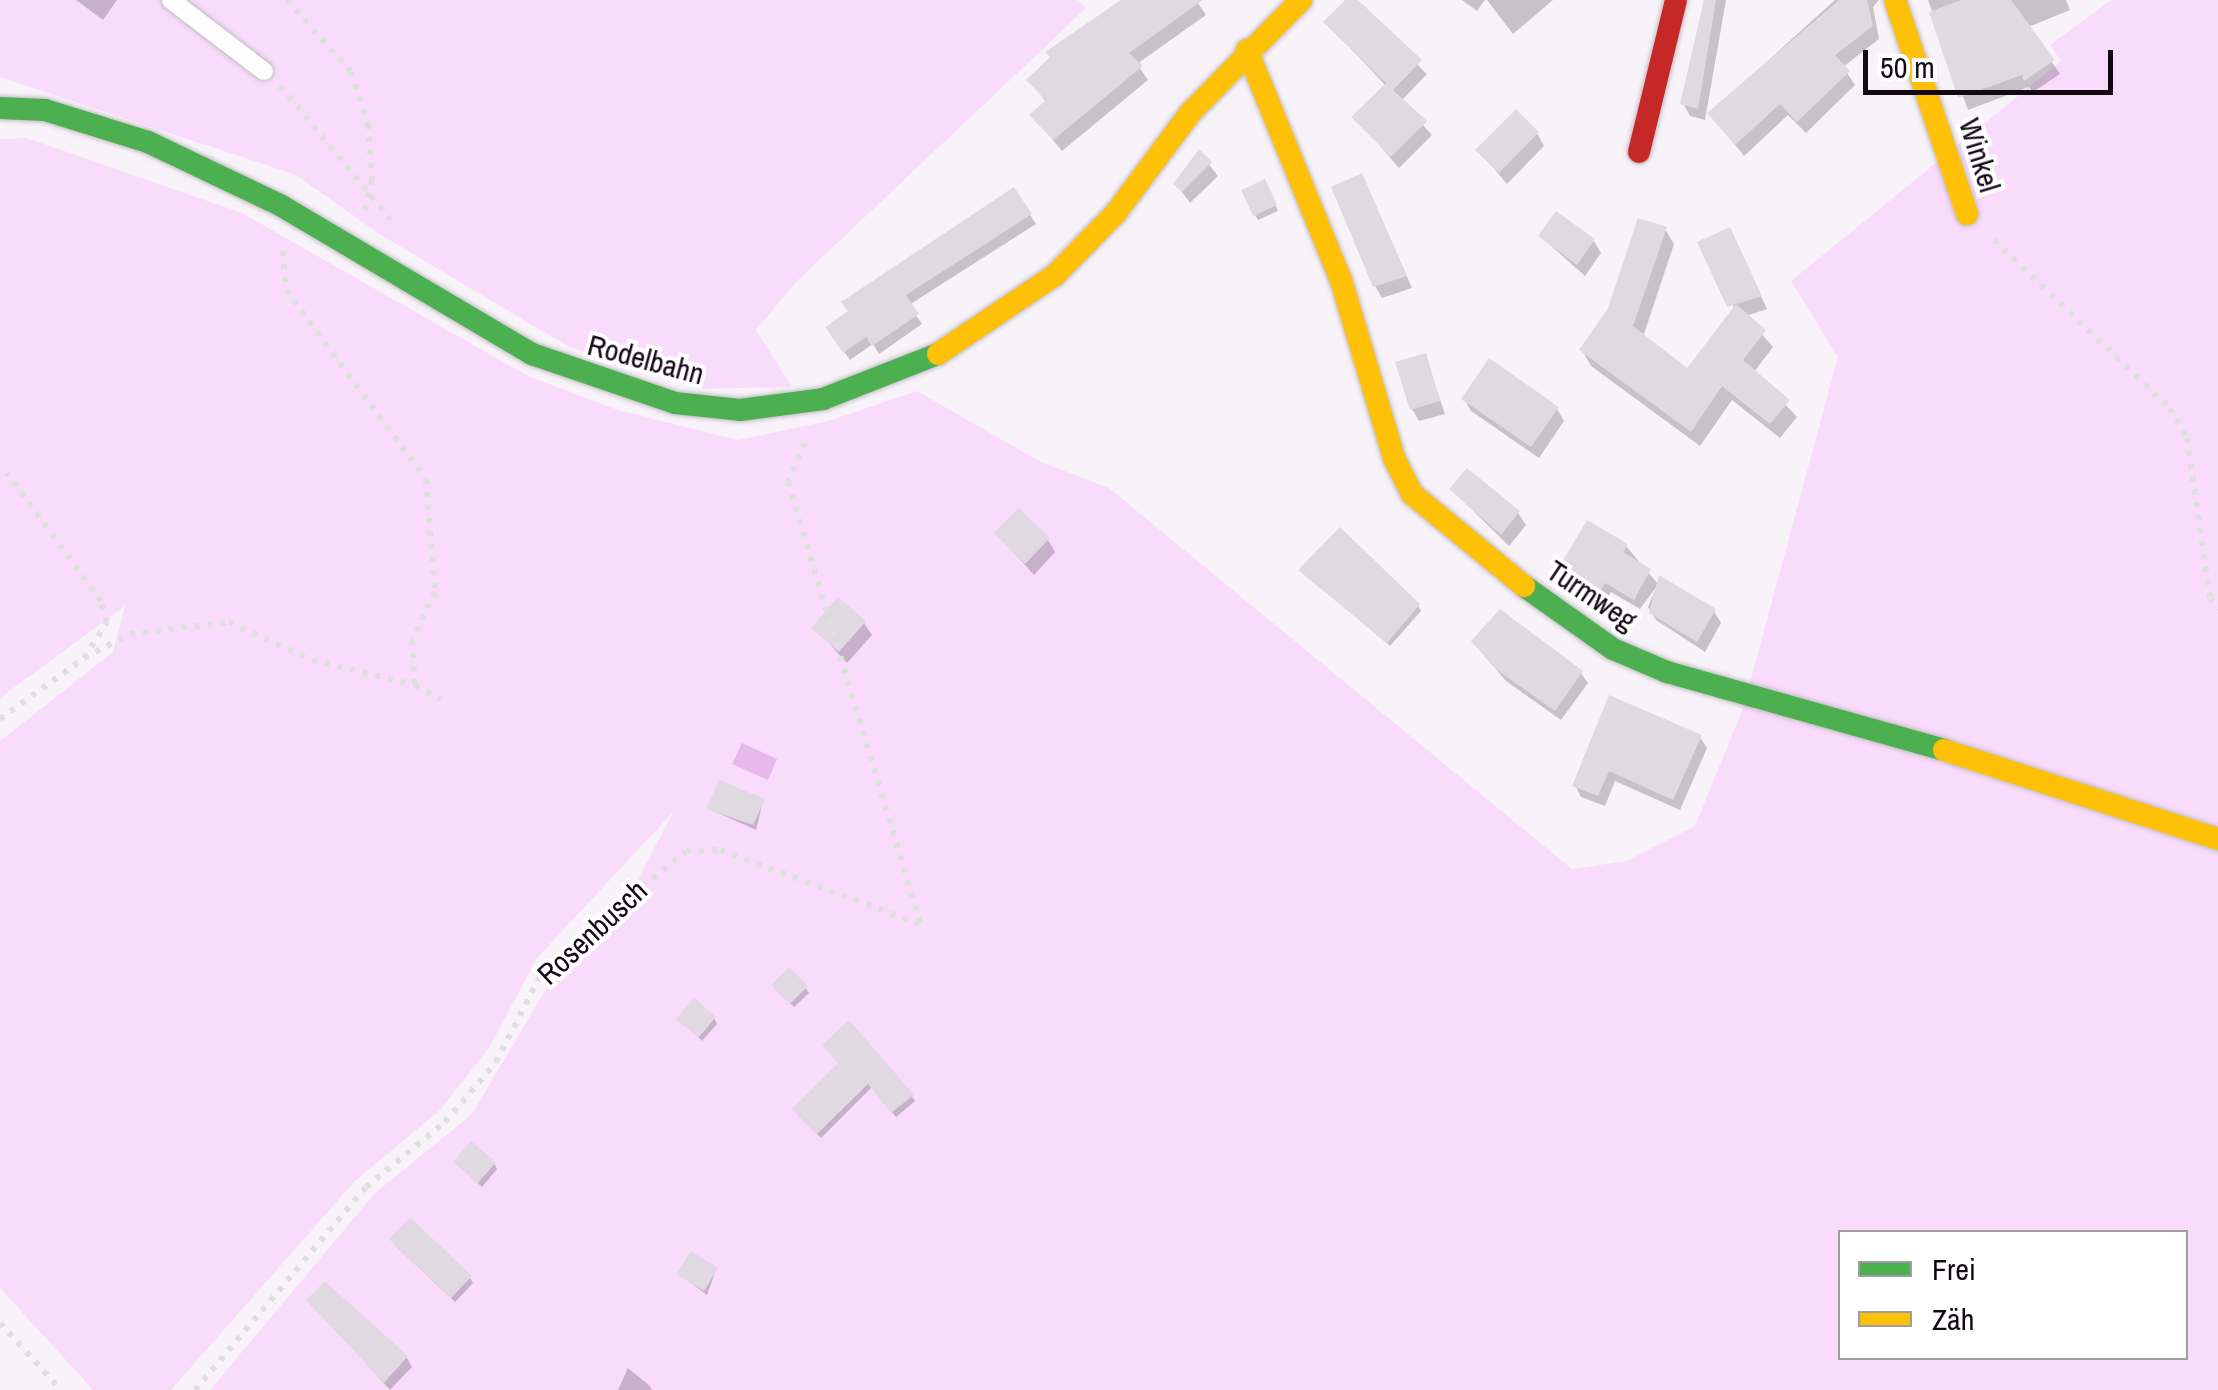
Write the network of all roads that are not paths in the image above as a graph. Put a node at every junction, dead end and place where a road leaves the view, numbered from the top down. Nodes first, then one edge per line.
1 (171, 0) edge
2 (1301, 0) edge
3 (1676, 0) edge
4 (1895, 0) edge
5 (1247, 50) junction
6 (264, 72) road end
7 (0, 108) edge
8 (1639, 152) dead end
9 (1967, 214) road end
10 (2218, 839) edge

1 - 6 lane
2 - 5 street, Rodelbahn
3 - 8 street
4 - 9 street, Winkel
5 - 7 street, Rodelbahn
5 - 10 street, Turmweg

